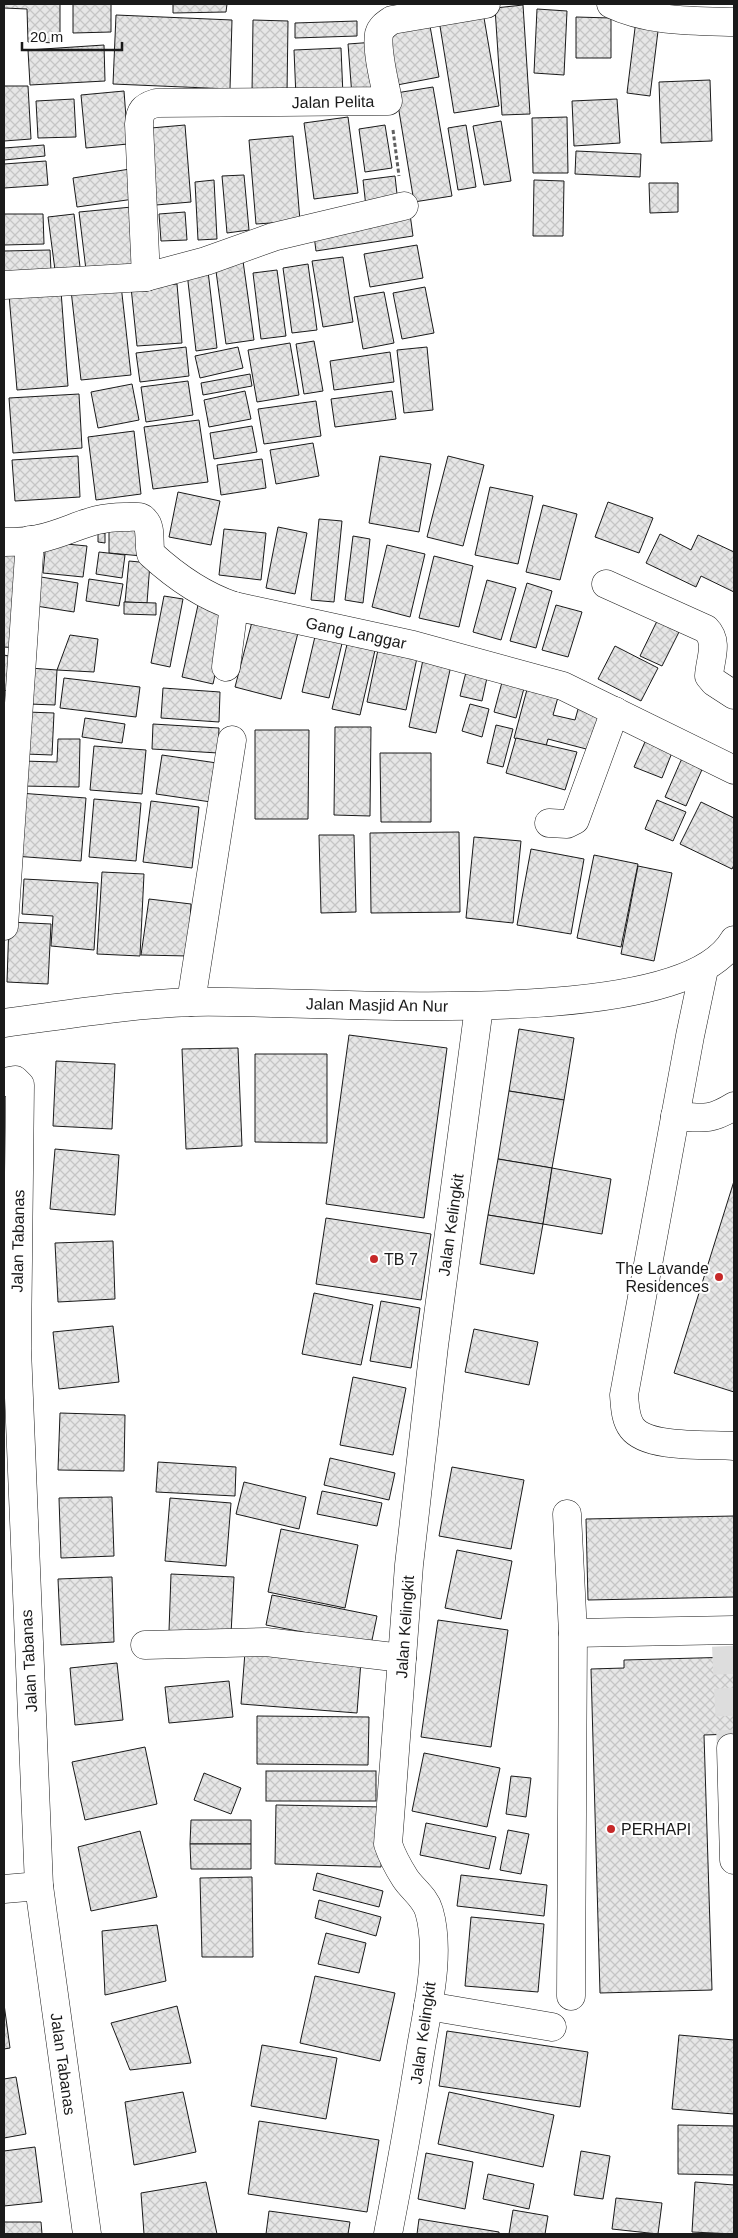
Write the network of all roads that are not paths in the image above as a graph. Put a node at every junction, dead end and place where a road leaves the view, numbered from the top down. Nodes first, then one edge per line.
1 (486, 4) edge
2 (610, 4) edge
3 (734, 22) edge
4 (404, 206) road end
5 (146, 277) junction
6 (4, 285) edge
7 (30, 540) junction
8 (4, 542) edge
9 (606, 584) dead end
10 (234, 606) junction
11 (226, 667) dead end
12 (734, 695) edge
13 (615, 711) junction
14 (232, 740) dead end
15 (734, 770) edge
16 (549, 823) dead end
17 (4, 926) edge
18 (734, 940) edge
19 (704, 969) junction
20 (191, 1002) junction
21 (479, 1007) junction
22 (4, 1023) edge
23 (12, 1083) edge
24 (734, 1106) edge
25 (675, 1116) junction
26 (10, 1350) edge
27 (734, 1446) edge
28 (566, 1514) dead end
29 (14, 1579) edge
30 (573, 1632) junction
31 (728, 1635) edge
32 (145, 1645) dead end
33 (402, 1658) junction
34 (730, 1748) dead end
35 (734, 1860) edge
36 (39, 1886) junction
37 (4, 1889) edge
38 (571, 1996) dead end
39 (428, 2006) junction
40 (552, 2027) dead end
41 (87, 2234) edge
42 (388, 2234) edge

1 - 5 street, Jalan Pelita
2 - 3 street
4 - 5 street
5 - 6 street
7 - 8 street, Gang Langgar
7 - 10 street, Gang Langgar
7 - 17 street
9 - 12 street
10 - 11 street
10 - 13 street, Gang Langgar
13 - 15 street, Gang Langgar
13 - 16 street
14 - 20 street
18 - 19 street, Jalan Masjid An Nur
19 - 21 street, Jalan Masjid An Nur
19 - 25 street
20 - 21 street, Jalan Masjid An Nur
20 - 22 street, Jalan Masjid An Nur
21 - 33 street, Jalan Kelingkit
23 - 26 street, Jalan Tabanas
24 - 25 street
25 - 27 street
26 - 29 street, Jalan Tabanas
28 - 30 street
29 - 36 street, Jalan Tabanas
30 - 31 street
30 - 38 street
32 - 33 street
33 - 39 street, Jalan Kelingkit
34 - 35 street
36 - 37 street
36 - 41 street, Jalan Tabanas
39 - 40 street
39 - 42 street, Jalan Kelingkit

